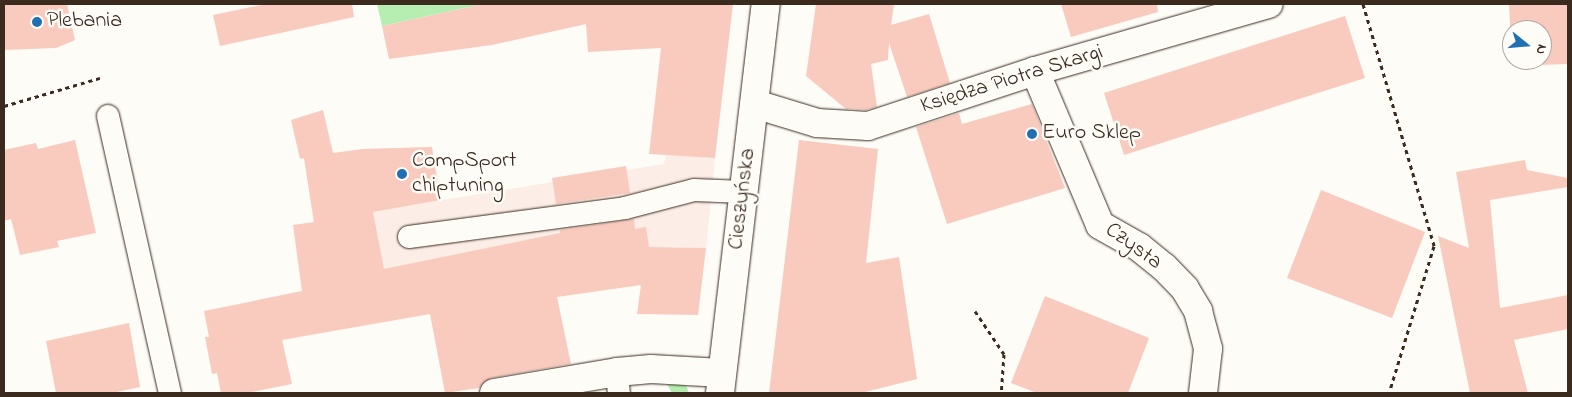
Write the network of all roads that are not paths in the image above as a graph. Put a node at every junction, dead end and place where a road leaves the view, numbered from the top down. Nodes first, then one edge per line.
1 (766, 4) edge
2 (1269, 4) edge
3 (1035, 71) junction
4 (755, 104) junction
5 (108, 116) dead end
6 (744, 192) junction
7 (409, 237) dead end
8 (618, 382) edge
9 (721, 383) edge
10 (170, 393) edge
11 (494, 393) edge
12 (1203, 393) edge

1 - 4 street, Cieszyńska
2 - 3 street, Księdza Piotra Skargi
3 - 4 street, Księdza Piotra Skargi
3 - 12 street, Czysta
4 - 6 street, Cieszyńska
5 - 10 lane
6 - 7 lane
6 - 9 street, Cieszyńska
8 - 9 street
8 - 11 street

